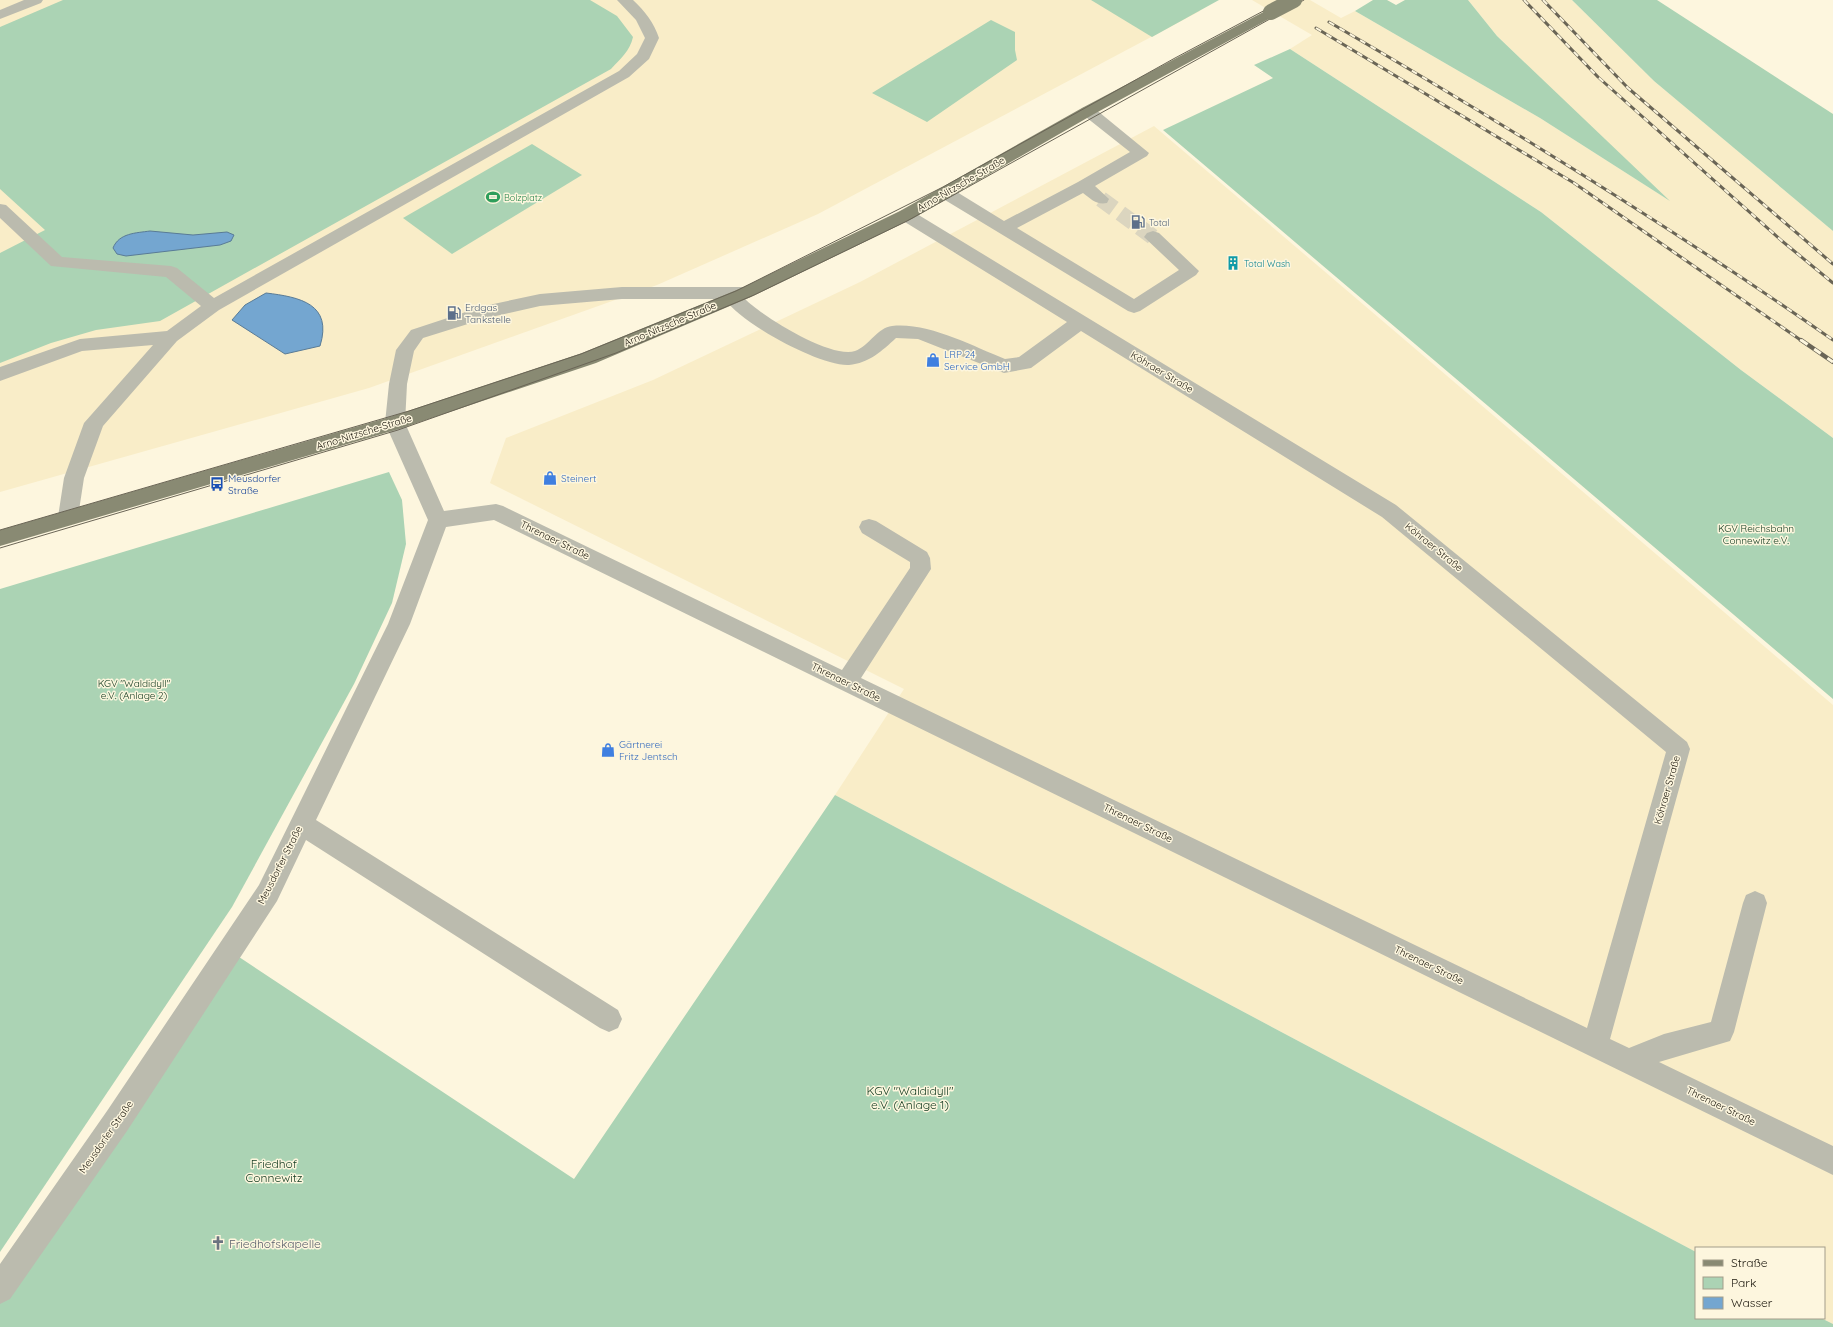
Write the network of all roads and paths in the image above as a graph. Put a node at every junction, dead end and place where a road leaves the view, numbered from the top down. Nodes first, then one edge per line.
1 (36, 0) edge
2 (624, 0) edge
3 (1294, 0) edge
4 (0, 15) edge
5 (1088, 111) junction
6 (1084, 186) junction
7 (946, 193) junction
8 (1102, 199) tunnel mouth
9 (0, 209) edge
10 (906, 215) junction
11 (1004, 228) junction
12 (1152, 237) tunnel mouth
13 (739, 295) junction
14 (213, 306) junction
15 (1080, 322) junction
16 (170, 337) junction
17 (0, 374) edge
18 (395, 423) junction
19 (68, 517) junction
20 (438, 520) junction
21 (869, 527) dead end
22 (0, 538) edge
23 (846, 682) junction
24 (301, 824) junction
25 (1754, 903) dead end
26 (609, 1019) dead end
27 (1595, 1045) junction
28 (1630, 1061) junction
29 (1833, 1161) edge
30 (0, 1289) edge

1 - 4 street
2 - 14 street
3 - 5 main road, Arno-Nitzsche-Straße, bridge
5 - 6 street
5 - 7 main road, Arno-Nitzsche-Straße
6 - 8 street
6 - 11 street
7 - 10 main road, Arno-Nitzsche-Straße
7 - 11 street
9 - 14 street
10 - 13 main road, Arno-Nitzsche-Straße
10 - 15 street, Köhraer Straße
11 - 12 street
13 - 15 street
13 - 18 main road, Arno-Nitzsche-Straße
13 - 18 street
14 - 16 street
15 - 27 street, Köhraer Straße
16 - 17 street
16 - 19 street
18 - 19 main road, Arno-Nitzsche-Straße
18 - 20 street
19 - 22 main road, Arno-Nitzsche-Straße
20 - 23 street, Threnaer Straße
20 - 24 street, Meusdorfer Straße
21 - 23 street
23 - 27 street, Threnaer Straße
24 - 26 street
24 - 30 street, Meusdorfer Straße
25 - 28 street
27 - 28 street, Threnaer Straße
28 - 29 street, Threnaer Straße

